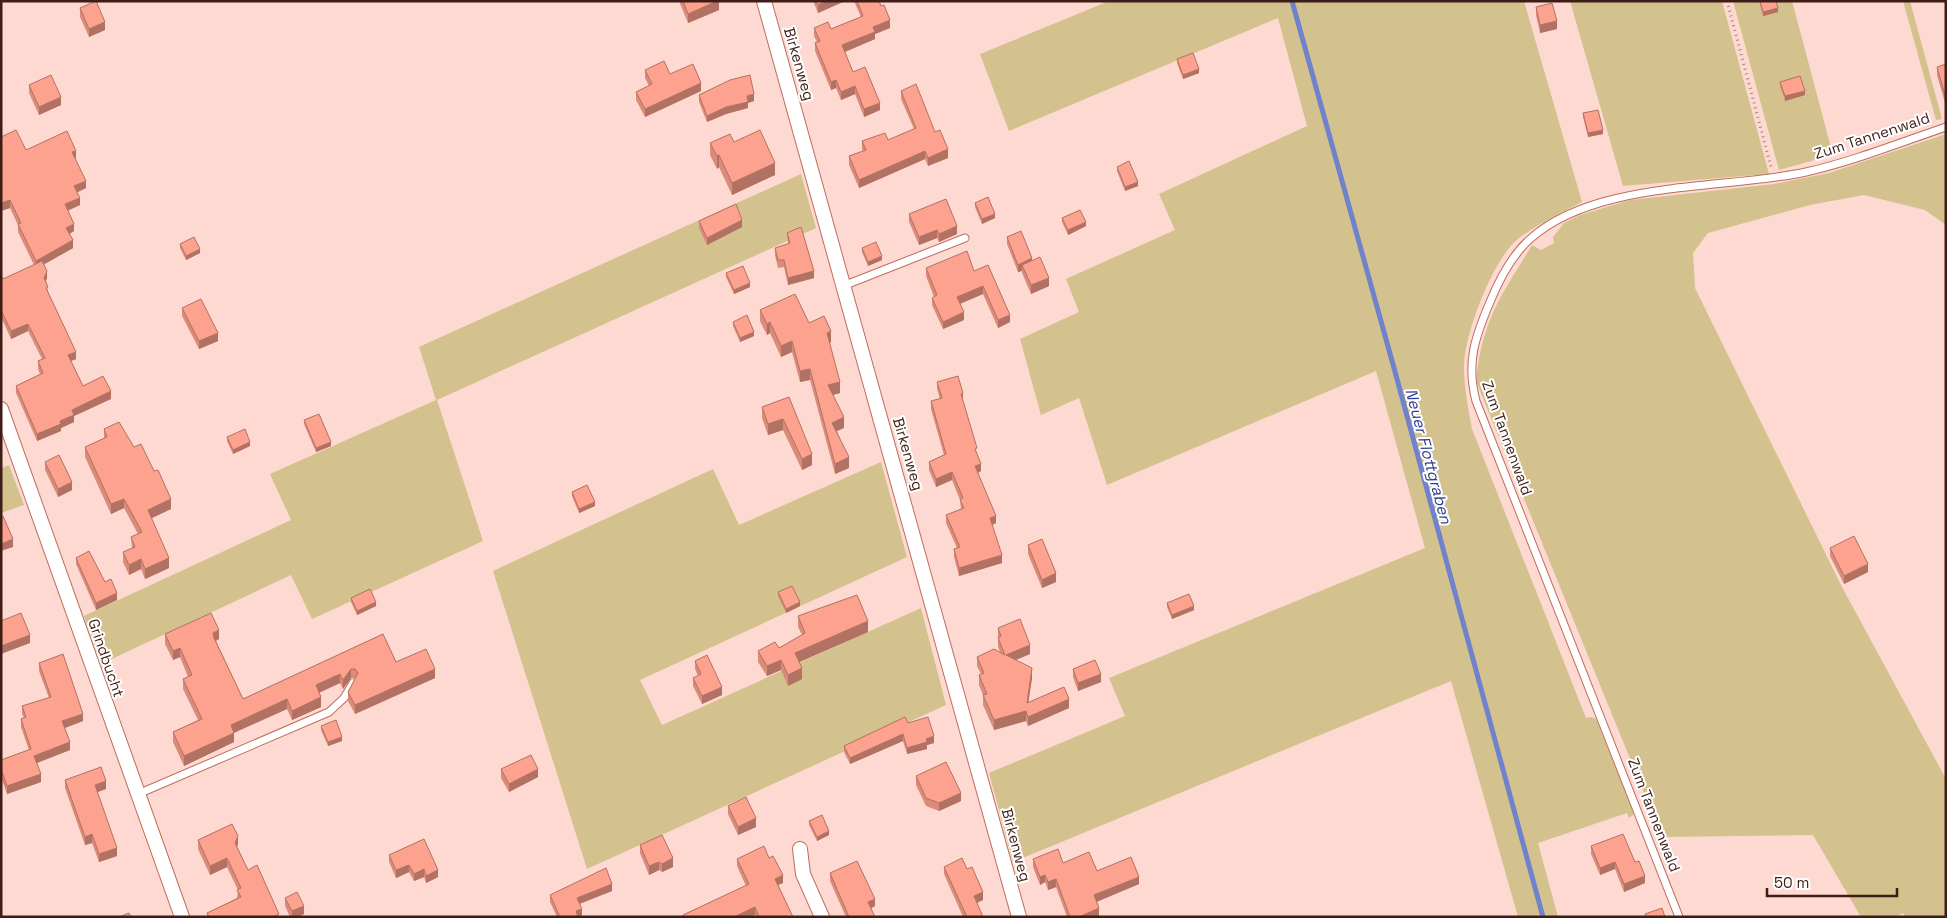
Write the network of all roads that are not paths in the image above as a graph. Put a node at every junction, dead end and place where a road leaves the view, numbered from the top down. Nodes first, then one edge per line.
1 (764, 1) edge
2 (1946, 127) edge
3 (965, 238) dead end
4 (844, 286) junction
5 (1, 409) edge
6 (353, 683) edge
7 (138, 794) junction
8 (800, 849) dead end
9 (182, 917) edge
10 (822, 917) edge
11 (1019, 917) edge
12 (1679, 917) edge

1 - 4 street, Birkenweg
2 - 12 lane, Zum Tannenwald
3 - 4 lane
4 - 11 street, Birkenweg
5 - 7 street, Grindbucht
6 - 7 lane
7 - 9 street, Grindbucht
8 - 10 street

